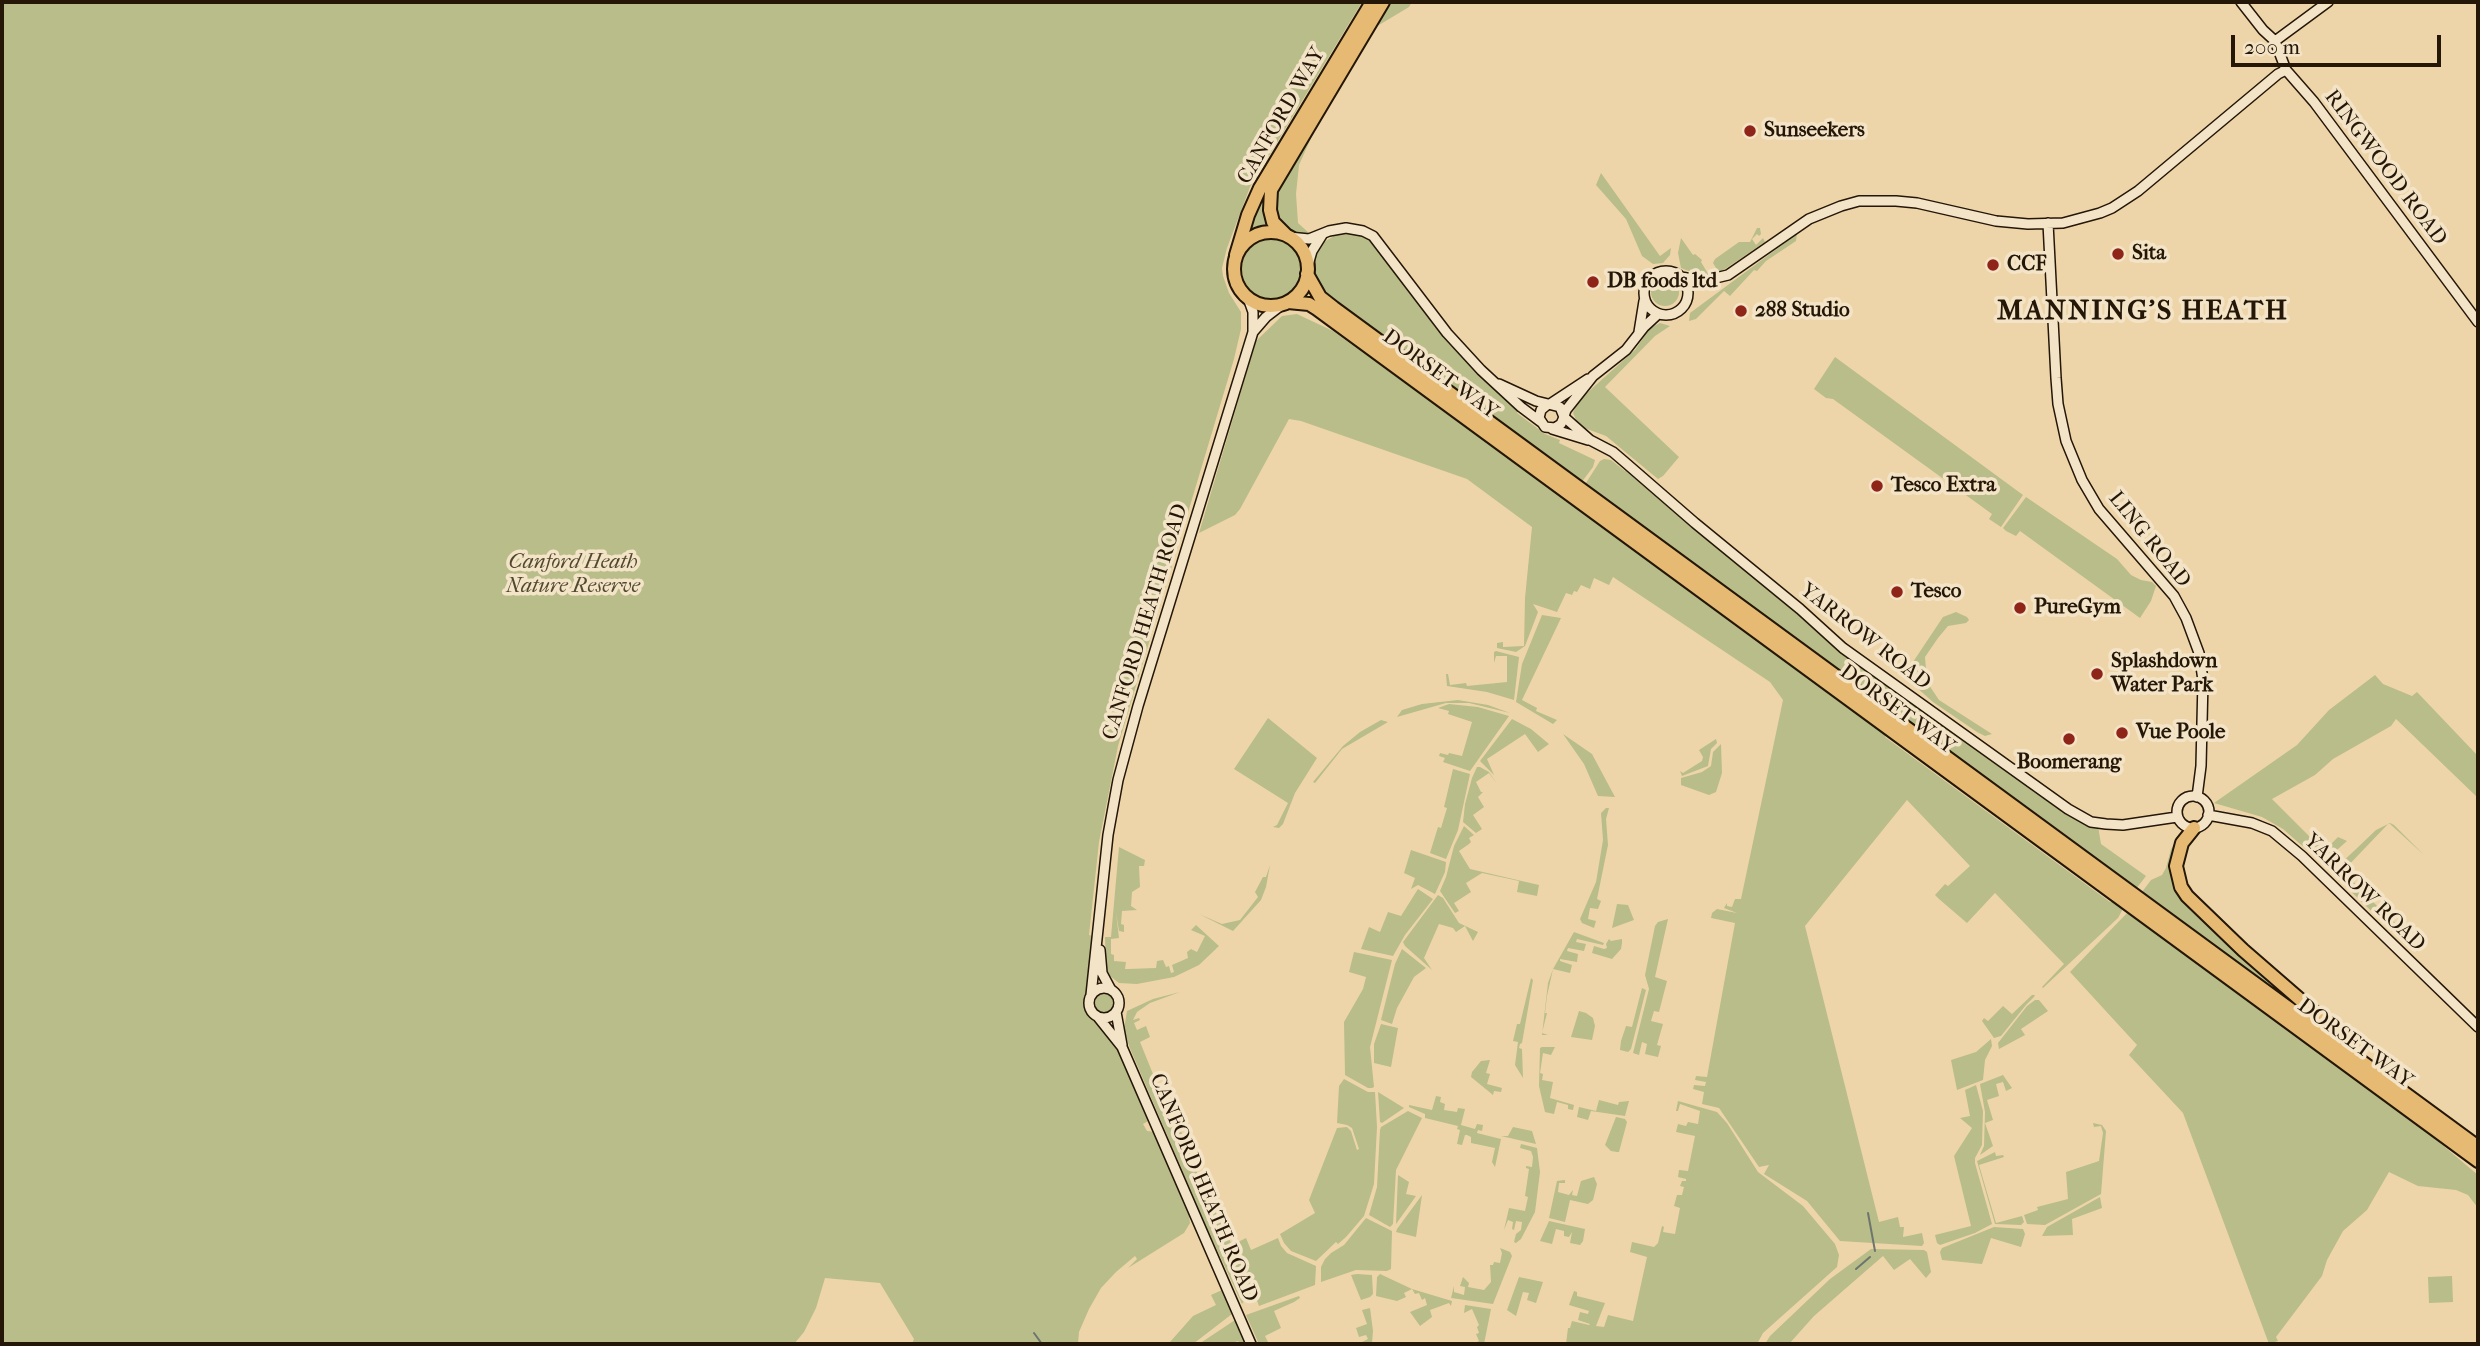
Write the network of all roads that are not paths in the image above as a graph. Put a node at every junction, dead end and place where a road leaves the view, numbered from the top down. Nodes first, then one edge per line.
1 (1373, 2) edge
2 (1383, 2) edge
3 (2241, 2) edge
4 (2329, 2) edge
5 (2275, 41) junction
6 (2286, 70) junction
7 (2048, 223) junction
8 (1322, 235) junction
9 (1288, 236) junction
10 (1236, 255) junction
11 (1308, 269) junction
12 (1681, 277) junction
13 (1703, 281) junction
14 (1688, 296) junction
15 (1248, 299) junction
16 (1644, 299) junction
17 (1285, 303) junction
18 (1658, 314) junction
19 (2478, 322) edge
20 (1253, 332) junction
21 (1639, 333) junction
22 (1593, 376) junction
23 (1494, 382) junction
24 (1549, 404) junction
25 (1564, 417) junction
26 (1541, 422) junction
27 (1551, 429) junction
28 (1590, 440) junction
29 (2197, 797) junction
30 (2208, 814) junction
31 (2177, 817) junction
32 (2194, 828) junction
33 (1099, 927) junction
34 (1110, 988) junction
35 (1091, 995) junction
36 (1116, 1012) junction
37 (1098, 1017) junction
38 (2478, 1027) edge
39 (1122, 1047) junction
40 (2478, 1141) edge
41 (2478, 1147) edge
42 (2478, 1161) edge
43 (1251, 1344) edge

1 - 10 highway, CANFORD WAY
2 - 9 highway, CANFORD WAY
3 - 5 street, RINGWOOD ROAD
4 - 5 street
5 - 6 street, RINGWOOD ROAD
6 - 7 street
6 - 19 street, RINGWOOD ROAD
7 - 13 street
7 - 29 street, LING ROAD
8 - 9 street
8 - 11 street
8 - 23 street
9 - 10 highway
9 - 11 highway
10 - 15 highway
11 - 17 highway
11 - 41 highway, DORSET WAY
12 - 13 street
12 - 14 street
12 - 16 street
13 - 14 street
14 - 18 street
15 - 17 highway
15 - 20 street, CANFORD HEATH ROAD
16 - 18 street
16 - 21 street
17 - 20 street, CANFORD HEATH ROAD
17 - 42 highway, DORSET WAY
18 - 21 street
20 - 33 street, CANFORD HEATH ROAD
21 - 22 street
22 - 24 street
22 - 25 street
23 - 24 street
23 - 26 street
24 - 25 street
24 - 26 street
25 - 27 street
25 - 28 street, YARROW ROAD
26 - 27 street
27 - 28 street, YARROW ROAD
28 - 31 street, YARROW ROAD
29 - 30 street
29 - 31 street
30 - 32 street
30 - 38 street, YARROW ROAD
31 - 32 street
32 - 40 highway
33 - 34 street, CANFORD HEATH ROAD
33 - 35 street, CANFORD HEATH ROAD
34 - 35 street
34 - 36 street
35 - 37 street
36 - 37 street
36 - 39 street, CANFORD HEATH ROAD
37 - 39 street, CANFORD HEATH ROAD
39 - 43 street, CANFORD HEATH ROAD

